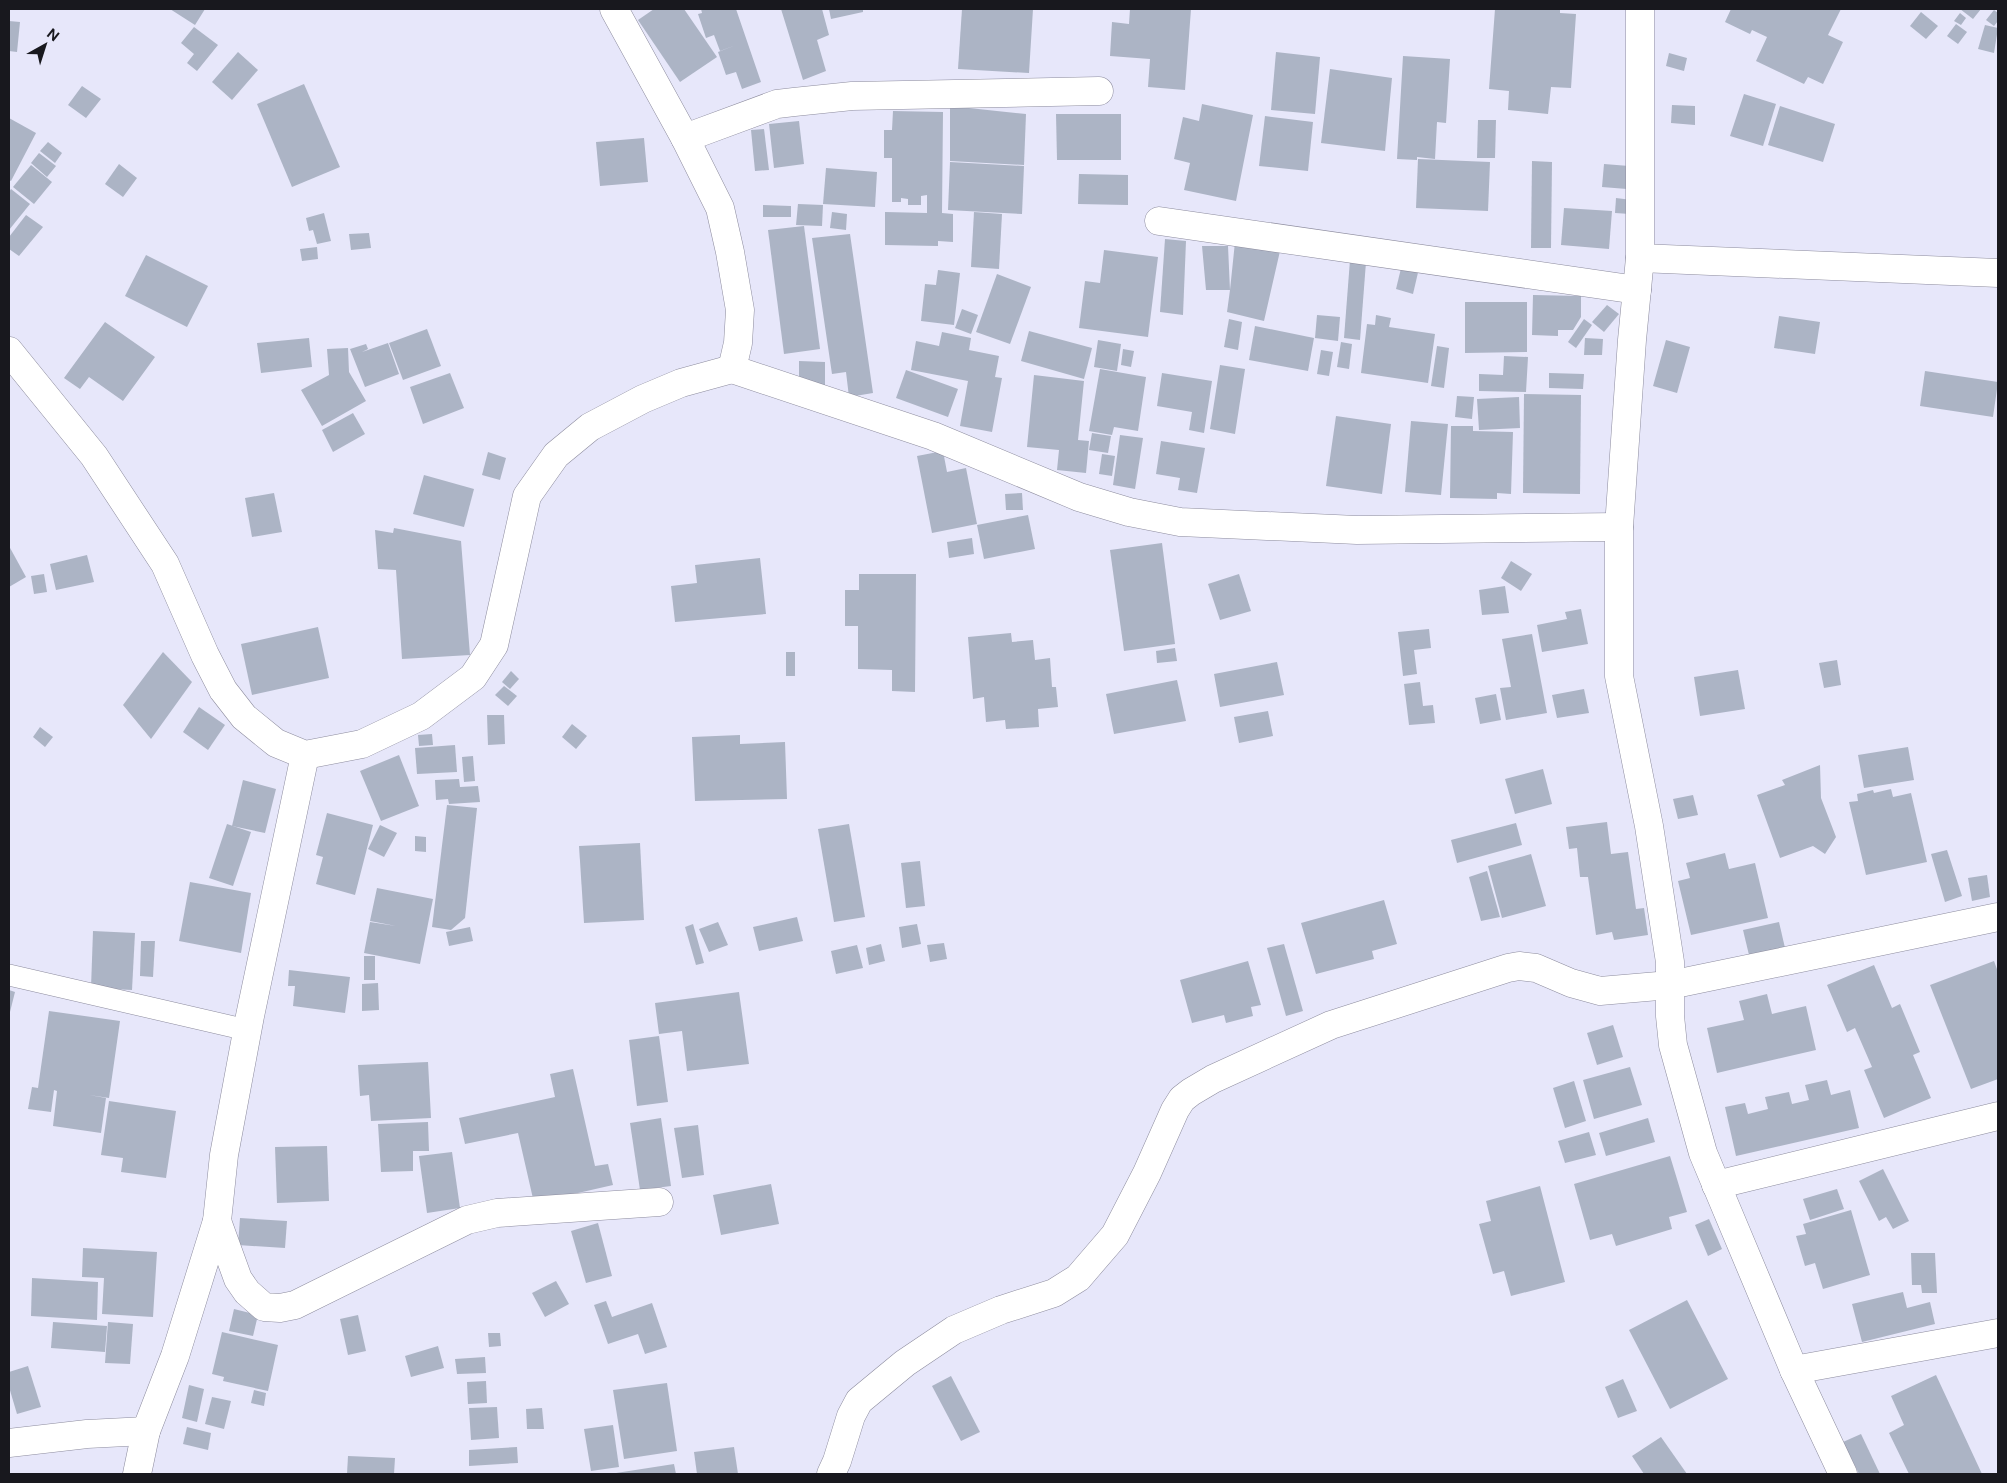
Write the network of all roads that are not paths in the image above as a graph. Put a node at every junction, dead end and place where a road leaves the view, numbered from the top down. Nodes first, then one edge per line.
1 (614, 9) edge
2 (1640, 9) edge
3 (1100, 91) dead end
4 (685, 138) junction
5 (1159, 221) dead end
6 (1640, 258) junction
7 (1998, 273) edge
8 (1638, 290) junction
9 (9, 351) edge
10 (732, 369) junction
11 (1619, 527) junction
12 (305, 755) junction
13 (1998, 917) edge
14 (9, 975) edge
15 (1670, 986) junction
16 (248, 1030) junction
17 (1998, 1116) edge
18 (1716, 1185) junction
19 (659, 1202) dead end
20 (217, 1221) junction
21 (1998, 1333) edge
22 (1794, 1370) junction
23 (146, 1432) junction
24 (9, 1443) edge
25 (137, 1474) edge
26 (830, 1474) edge
27 (1843, 1474) edge

1 - 4 street
2 - 6 street
3 - 4 street
4 - 10 street
5 - 8 street
6 - 7 street
6 - 8 street
8 - 11 street
9 - 12 street
10 - 11 street
10 - 12 street
11 - 15 street
12 - 16 street
13 - 15 street
14 - 16 lane
15 - 18 street
15 - 26 street
16 - 20 street
17 - 18 street
18 - 22 street
19 - 20 street
20 - 23 street
21 - 22 street
22 - 27 street
23 - 24 street
23 - 25 street

